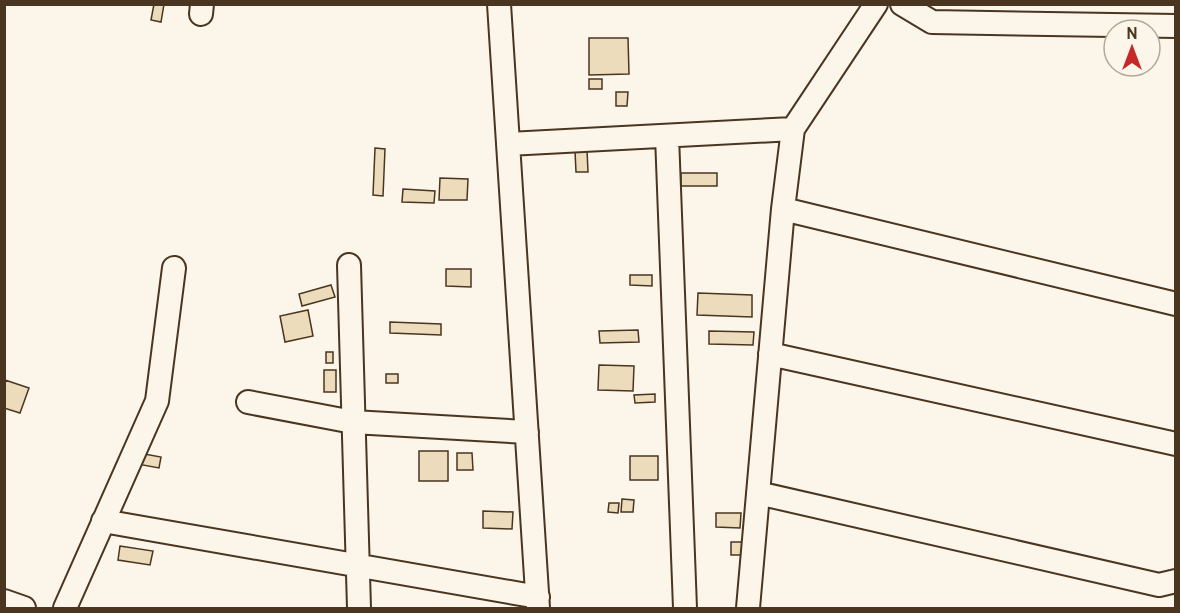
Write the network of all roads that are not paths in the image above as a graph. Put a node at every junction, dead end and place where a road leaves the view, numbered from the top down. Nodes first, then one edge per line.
1 (499, 4) edge
2 (876, 4) edge
3 (902, 4) edge
4 (933, 13) edge
5 (1176, 26) edge
6 (793, 129) junction
7 (667, 135) junction
8 (508, 144) junction
9 (783, 209) junction
10 (350, 265) dead end
11 (174, 268) dead end
12 (1176, 304) edge
13 (770, 354) junction
14 (248, 402) dead end
15 (353, 422) junction
16 (527, 432) junction
17 (1176, 444) edge
18 (758, 493) junction
19 (103, 521) junction
20 (357, 565) junction
21 (1176, 581) edge
22 (4, 600) edge
23 (538, 603) edge
24 (24, 609) edge
25 (65, 609) edge
26 (358, 609) edge
27 (685, 609) edge
28 (748, 609) edge

1 - 8 street
2 - 6 street
3 - 4 street
4 - 5 street
6 - 7 street
6 - 9 street
7 - 8 street
7 - 27 street
8 - 16 street
9 - 12 street
9 - 13 street
10 - 15 street
11 - 19 street
13 - 17 street
13 - 18 street
14 - 15 street
15 - 16 street
15 - 20 street
16 - 23 street
18 - 21 street
18 - 28 street
19 - 20 street
19 - 25 street
20 - 23 street
20 - 26 street
22 - 24 street

